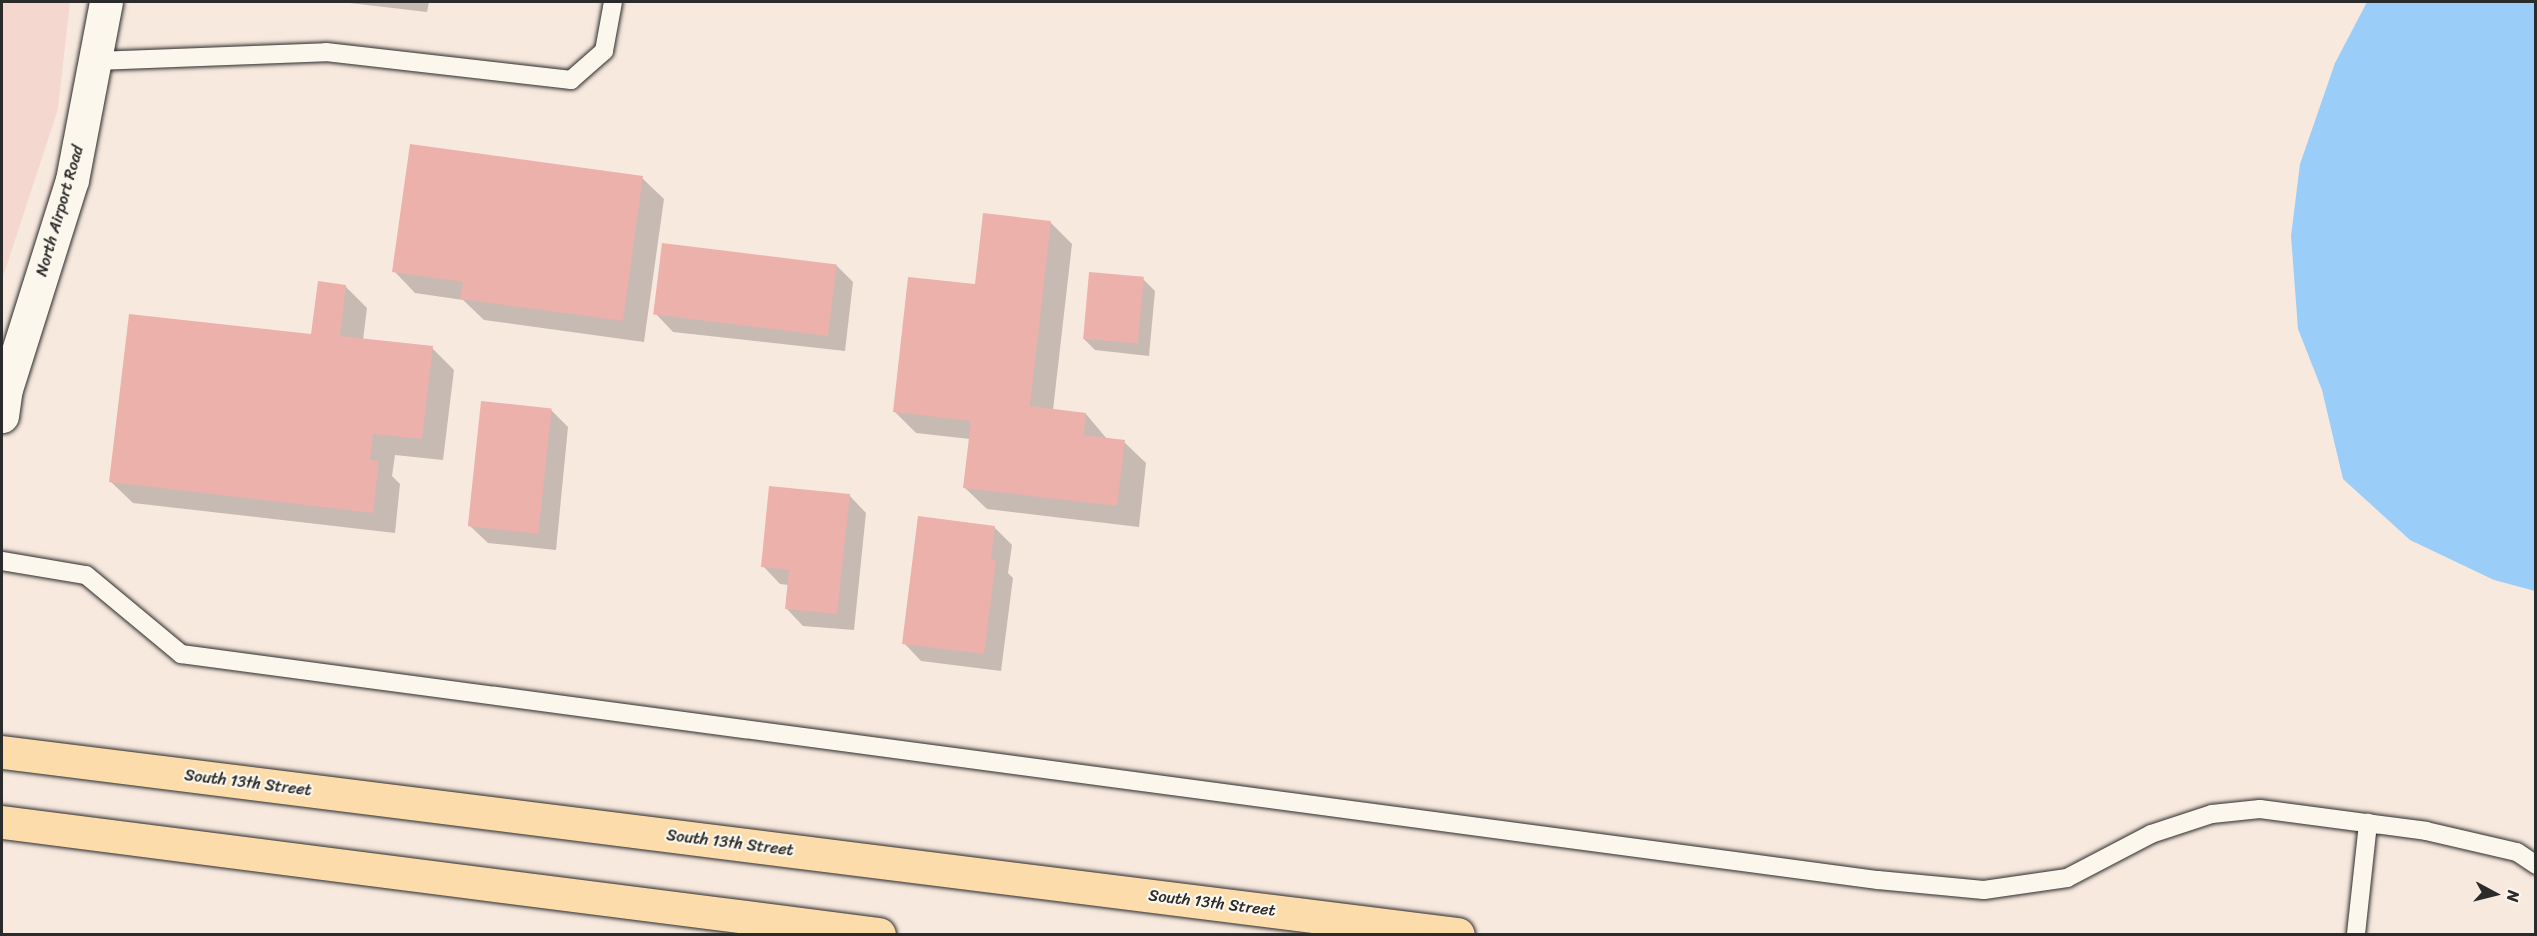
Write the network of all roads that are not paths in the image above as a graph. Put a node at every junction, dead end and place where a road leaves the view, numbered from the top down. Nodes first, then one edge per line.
1 (106, 2) edge
2 (613, 2) edge
3 (96, 61) junction
4 (2, 416) edge
5 (2, 561) edge
6 (2, 752) edge
7 (2, 822) edge
8 (2368, 824) junction
9 (2535, 865) edge
10 (879, 934) edge
11 (1458, 934) edge
12 (2356, 934) edge

1 - 3 street, North Airport Road
2 - 3 lane
3 - 4 street, North Airport Road
5 - 8 lane
6 - 11 highway, South 13th Street
7 - 10 highway
8 - 9 lane
8 - 12 lane

